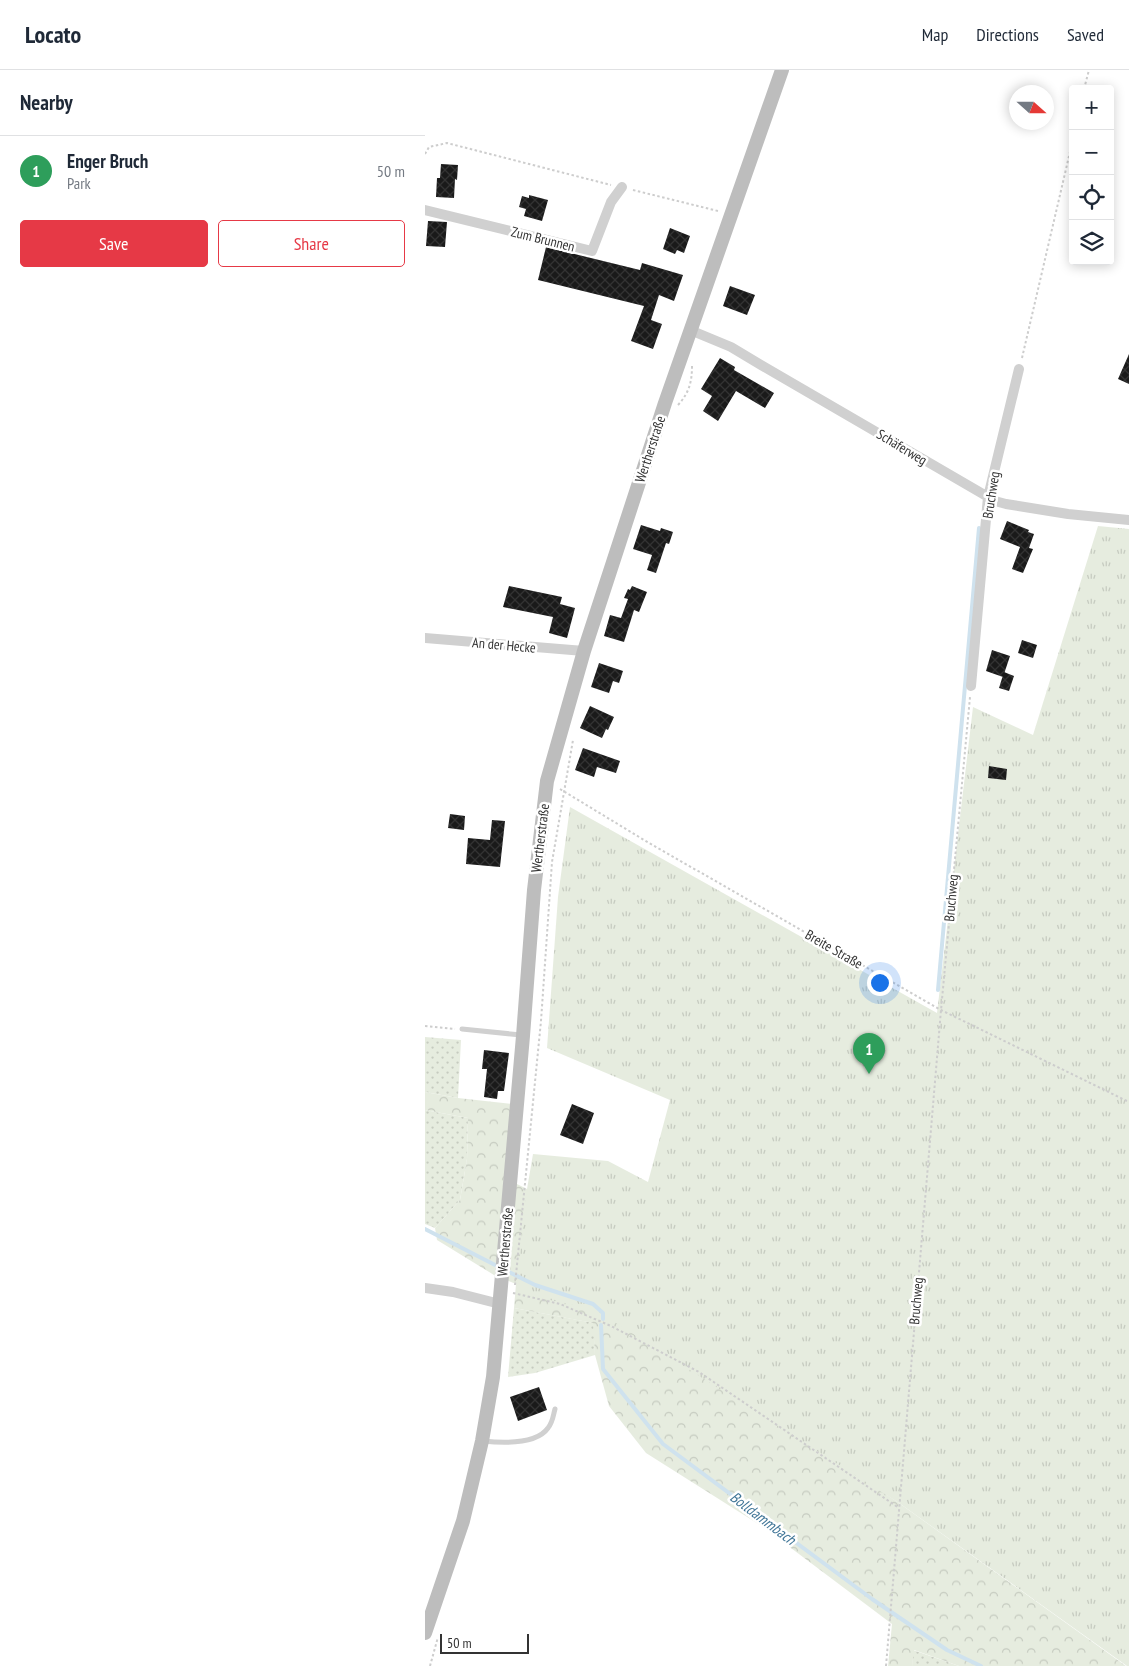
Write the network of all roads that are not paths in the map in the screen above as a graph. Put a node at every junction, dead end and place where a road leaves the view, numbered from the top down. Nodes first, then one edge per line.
1 (782, 70) edge
2 (622, 187) road end
3 (425, 210) edge
4 (690, 330) junction
5 (1019, 369) road end
6 (988, 497) junction
7 (1129, 520) edge
8 (425, 638) edge
9 (584, 651) junction
10 (971, 686) road end
11 (462, 1030) road end
12 (523, 1036) junction
13 (425, 1288) edge
14 (505, 1296) junction
15 (555, 1409) dead end
16 (482, 1441) junction
17 (425, 1633) edge

1 - 4 main road, Wertherstraße
2 - 3 street, Zum Brunnen
4 - 6 street, Schäferweg
4 - 9 main road, Wertherstraße
5 - 6 street, Bruchweg
6 - 7 street, Schäferweg
6 - 10 street, Bruchweg
8 - 9 street, An der Hecke
9 - 12 main road, Wertherstraße
11 - 12 lane
12 - 14 main road, Wertherstraße
13 - 14 street
14 - 16 main road, Wertherstraße
15 - 16 lane
16 - 17 main road, Wertherstraße

